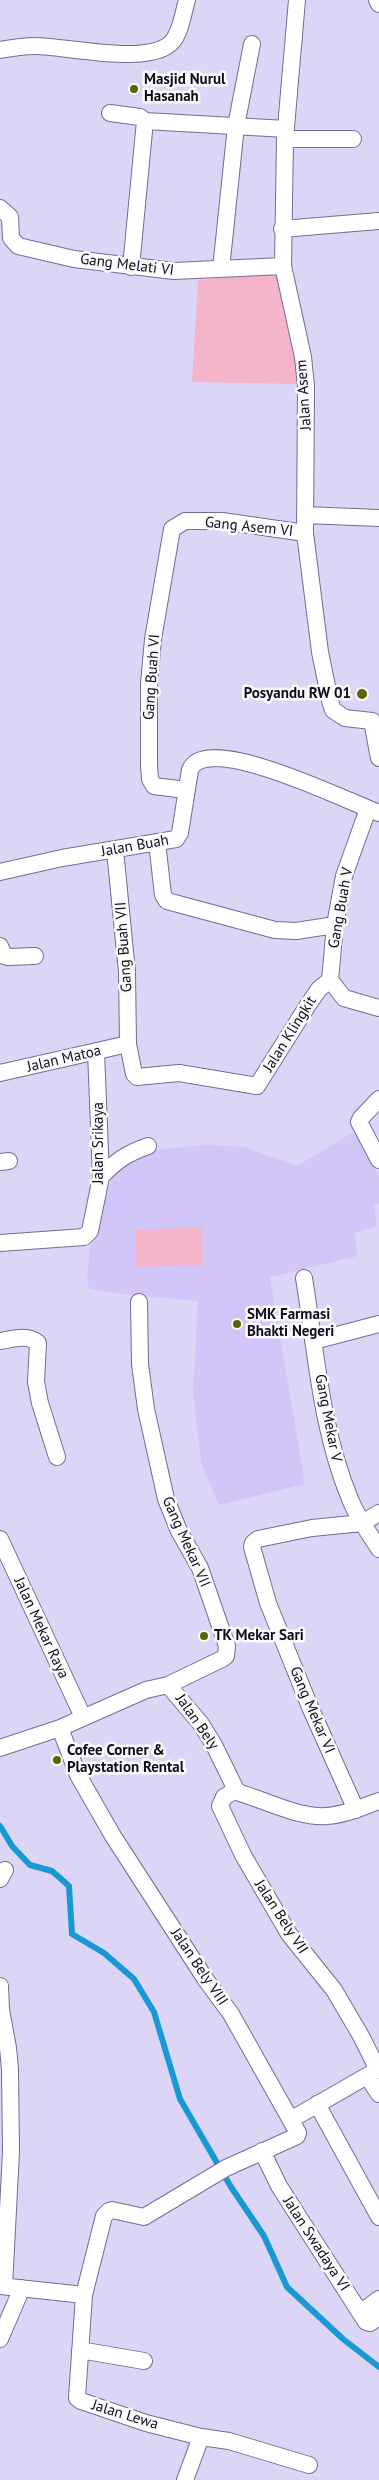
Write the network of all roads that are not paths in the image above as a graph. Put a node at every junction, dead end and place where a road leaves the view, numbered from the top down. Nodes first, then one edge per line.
1 (187, 0) edge
2 (297, 0) edge
3 (377, 0) edge
4 (379, 4) edge
5 (252, 44) dead end
6 (0, 50) edge
7 (110, 113) dead end
8 (145, 121) junction
9 (236, 126) junction
10 (286, 134) junction
11 (353, 139) dead end
12 (0, 208) edge
13 (379, 221) edge
14 (282, 229) junction
15 (283, 266) junction
16 (131, 267) junction
17 (221, 269) junction
18 (305, 515) junction
19 (379, 518) edge
20 (304, 533) junction
21 (170, 535) joint
22 (375, 721) edge
23 (379, 758) edge
24 (186, 790) junction
25 (373, 811) edge
26 (157, 842) junction
27 (115, 850) junction
28 (0, 872) edge
29 (335, 925) junction
30 (0, 946) edge
31 (35, 956) dead end
32 (330, 980) junction
33 (379, 1008) edge
34 (128, 1044) junction
35 (96, 1052) junction
36 (0, 1073) edge
37 (379, 1099) edge
38 (148, 1146) dead end
39 (379, 1160) edge
40 (101, 1176) junction
41 (0, 1243) edge
42 (304, 1278) dead end
43 (139, 1302) dead end
44 (379, 1324) edge
45 (314, 1340) junction
46 (0, 1341) edge
47 (57, 1457) dead end
48 (379, 1513) edge
49 (362, 1523) junction
50 (0, 1539) edge
51 (379, 1549) edge
52 (168, 1685) junction
53 (83, 1717) junction
54 (60, 1728) junction
55 (0, 1748) edge
56 (236, 1790) junction
57 (379, 1801) edge
58 (356, 1810) junction
59 (1, 1988) edge
60 (375, 2072) edge
61 (379, 2094) edge
62 (317, 2104) junction
63 (292, 2119) junction
64 (262, 2151) junction
65 (379, 2217) edge
66 (2, 2286) edge
67 (22, 2288) junction
68 (84, 2295) junction
69 (379, 2299) edge
70 (360, 2313) junction
71 (379, 2317) edge
72 (0, 2339) edge
73 (80, 2350) junction
74 (144, 2361) dead end
75 (201, 2437) junction
76 (309, 2465) dead end
77 (185, 2480) edge

1 - 6 street
2 - 10 street, Jalan Asem
3 - 4 street
5 - 9 street
7 - 8 street
8 - 9 street
8 - 16 street
9 - 10 street
9 - 17 street
10 - 11 street
10 - 14 street, Jalan Asem
12 - 16 street, Gang Melati VI
13 - 14 street
14 - 15 street, Jalan Asem
15 - 17 street, Gang Melati VI
15 - 18 street, Jalan Asem
16 - 17 street, Gang Melati VI
18 - 19 street
18 - 20 street, Jalan Asem
20 - 21 street, Gang Asem VI
20 - 22 street, Jalan Asem
21 - 24 street, Gang Buah VI
22 - 23 street, Jalan Asem
24 - 25 street, Jalan Buah
24 - 26 street, Jalan Buah
25 - 29 street, Gang Buah V
26 - 27 street, Jalan Buah
26 - 29 street
27 - 28 street, Jalan Buah
27 - 34 street, Gang Buah VII
29 - 32 street, Gang Buah V
30 - 31 street
32 - 33 street
32 - 34 street, Jalan Klingkit
34 - 35 street, Jalan Matoa
35 - 36 street, Jalan Matoa
35 - 40 street, Jalan Srikaya
37 - 39 street
38 - 40 street
40 - 41 street, Jalan Srikaya
42 - 45 street, Gang Mekar V
43 - 52 street, Gang Mekar VII
44 - 45 street
45 - 49 street, Gang Mekar V
46 - 47 street
48 - 49 street
49 - 51 street, Gang Mekar V
49 - 58 street, Gang Mekar VI
50 - 53 street, Jalan Mekar Raya
52 - 53 street, Jalan Bely
52 - 56 street, Jalan Bely
53 - 54 street, Jalan Bely
54 - 55 street, Jalan Bely
54 - 63 street, Jalan Bely VIII
56 - 58 street
56 - 60 street, Jalan Bely VII
57 - 58 street
59 - 66 street
60 - 61 street
60 - 62 street
62 - 63 street
62 - 65 street
63 - 64 street
64 - 68 street, Jalan Lewa
64 - 70 street, Jalan Swadaya VI
66 - 67 street
67 - 68 street
67 - 72 street
68 - 73 street, Jalan Lewa
69 - 70 street
70 - 71 street
73 - 74 street
73 - 75 street, Jalan Lewa
75 - 76 street
75 - 77 street

